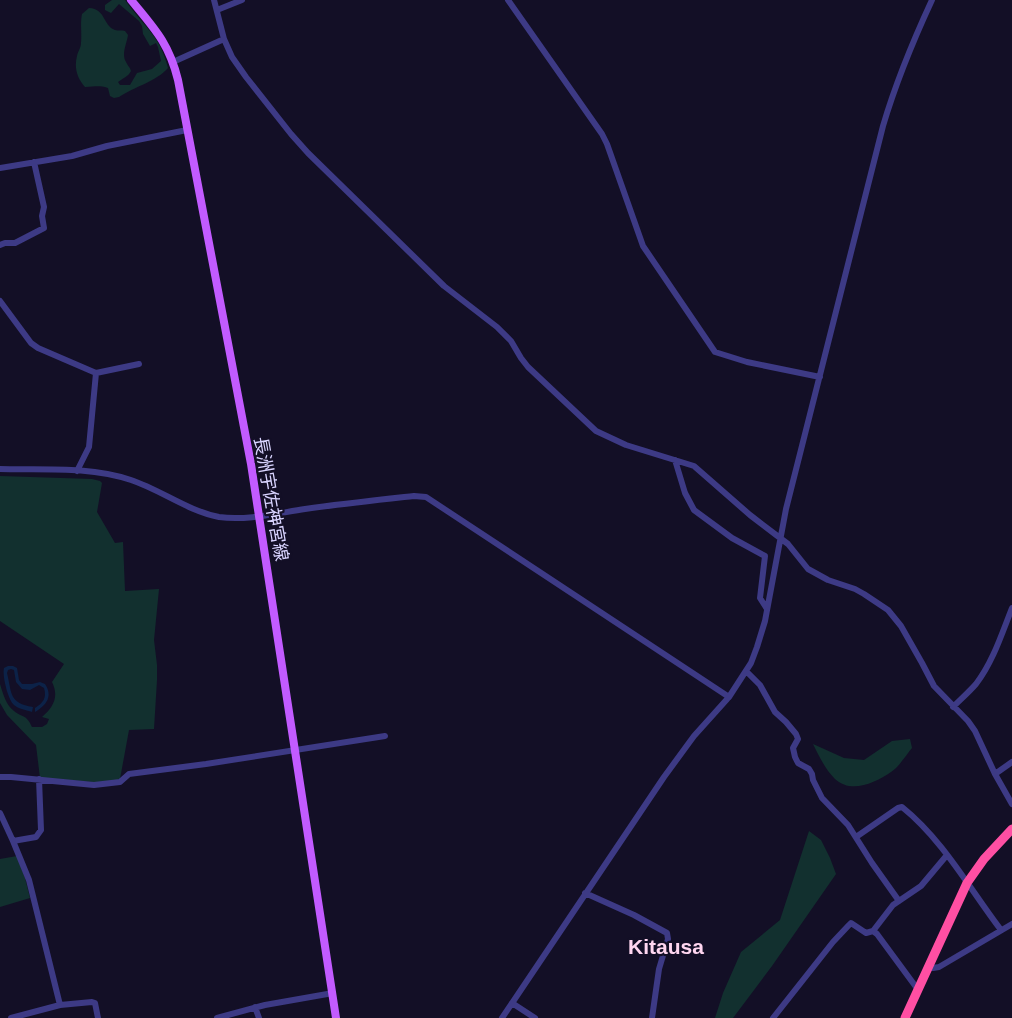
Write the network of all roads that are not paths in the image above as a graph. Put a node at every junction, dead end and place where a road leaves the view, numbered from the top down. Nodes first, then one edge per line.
1 (131, 0) edge
2 (214, 0) edge
3 (242, 0) edge
4 (508, 0) edge
5 (932, 0) edge
6 (217, 10) junction
7 (224, 39) junction
8 (173, 62) junction
9 (187, 130) junction
10 (34, 162) junction
11 (0, 168) edge
12 (0, 245) edge
13 (0, 301) edge
14 (139, 364) dead end
15 (96, 373) junction
16 (820, 377) junction
17 (675, 459) junction
18 (0, 469) edge
19 (77, 471) junction
20 (260, 516) junction
21 (780, 537) junction
22 (1012, 608) edge
23 (767, 609) junction
24 (746, 671) junction
25 (729, 697) junction
26 (953, 707) junction
27 (385, 736) dead end
28 (296, 750) junction
29 (1012, 762) edge
30 (995, 774) junction
31 (0, 777) edge
32 (39, 779) junction
33 (1012, 804) edge
34 (0, 813) edge
35 (1012, 829) edge
36 (856, 837) junction
37 (13, 841) junction
38 (947, 855) junction
39 (968, 883) junction
40 (585, 894) junction
41 (899, 901) junction
42 (1012, 924) edge
43 (1001, 930) junction
44 (873, 931) junction
45 (929, 967) junction
46 (919, 988) junction
47 (333, 993) junction
48 (512, 1003) junction
49 (60, 1005) junction
50 (255, 1007) junction
51 (11, 1018) edge
52 (98, 1018) edge
53 (218, 1018) edge
54 (260, 1018) edge
55 (336, 1018) edge
56 (501, 1018) edge
57 (535, 1018) edge
58 (652, 1018) edge
59 (773, 1018) edge
60 (905, 1018) edge

1 - 8 main road, 長洲宇佐神宮線
2 - 6 street
3 - 6 street
4 - 16 street
5 - 16 street
6 - 7 street
7 - 8 street
7 - 17 street
8 - 9 main road, 長洲宇佐神宮線
9 - 10 street
9 - 20 main road, 長洲宇佐神宮線
10 - 11 street
10 - 12 street
13 - 15 street
14 - 15 street
15 - 19 street
16 - 21 street
17 - 21 street
17 - 23 street
18 - 19 street
19 - 20 street
20 - 25 street
20 - 28 main road, 長洲宇佐神宮線
21 - 23 street
21 - 26 street
22 - 26 street
23 - 24 street
24 - 25 street
24 - 36 street
25 - 40 street
26 - 30 street
27 - 28 street
28 - 32 street
28 - 47 main road, 長洲宇佐神宮線
29 - 30 street
30 - 33 street
31 - 32 street
32 - 37 street
34 - 37 street
35 - 39 highway
36 - 38 street
36 - 41 street
37 - 49 street
38 - 39 street
38 - 41 street
39 - 43 street
39 - 45 highway
40 - 48 street
40 - 58 street
41 - 44 street
42 - 43 street
43 - 45 street
44 - 46 street
44 - 59 street
45 - 46 highway
46 - 60 highway
47 - 50 street
47 - 55 main road, 長洲宇佐神宮線
48 - 56 street
48 - 57 street
49 - 51 street
49 - 52 street
50 - 53 street
50 - 54 street

